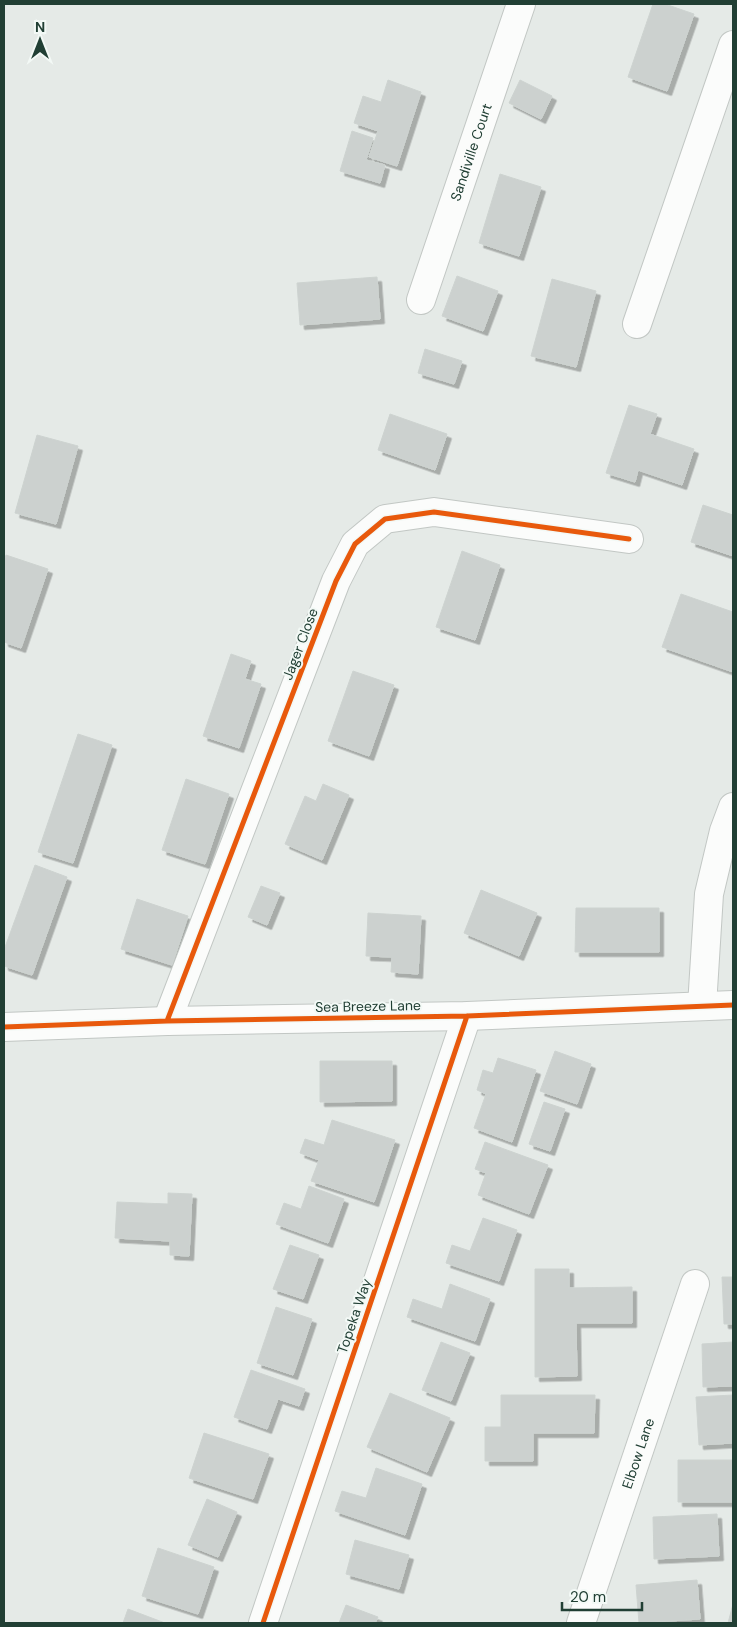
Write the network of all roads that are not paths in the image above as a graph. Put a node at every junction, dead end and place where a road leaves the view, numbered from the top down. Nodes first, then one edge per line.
1 (521, 4) edge
2 (733, 45) edge
3 (421, 300) dead end
4 (637, 324) dead end
5 (629, 538) dead end
6 (733, 806) edge
7 (733, 1005) edge
8 (702, 1006) junction
9 (467, 1016) junction
10 (167, 1021) junction
11 (4, 1028) edge
12 (695, 1284) dead end
13 (263, 1623) edge
14 (581, 1623) edge

1 - 3 street, Sandiville Court
2 - 4 street
5 - 10 street, Jager Close
6 - 8 street
7 - 8 street, Sea Breeze Lane
8 - 9 street, Sea Breeze Lane
9 - 10 street, Sea Breeze Lane
9 - 13 street, Topeka Way
10 - 11 street, Sea Breeze Lane
12 - 14 street, Elbow Lane

